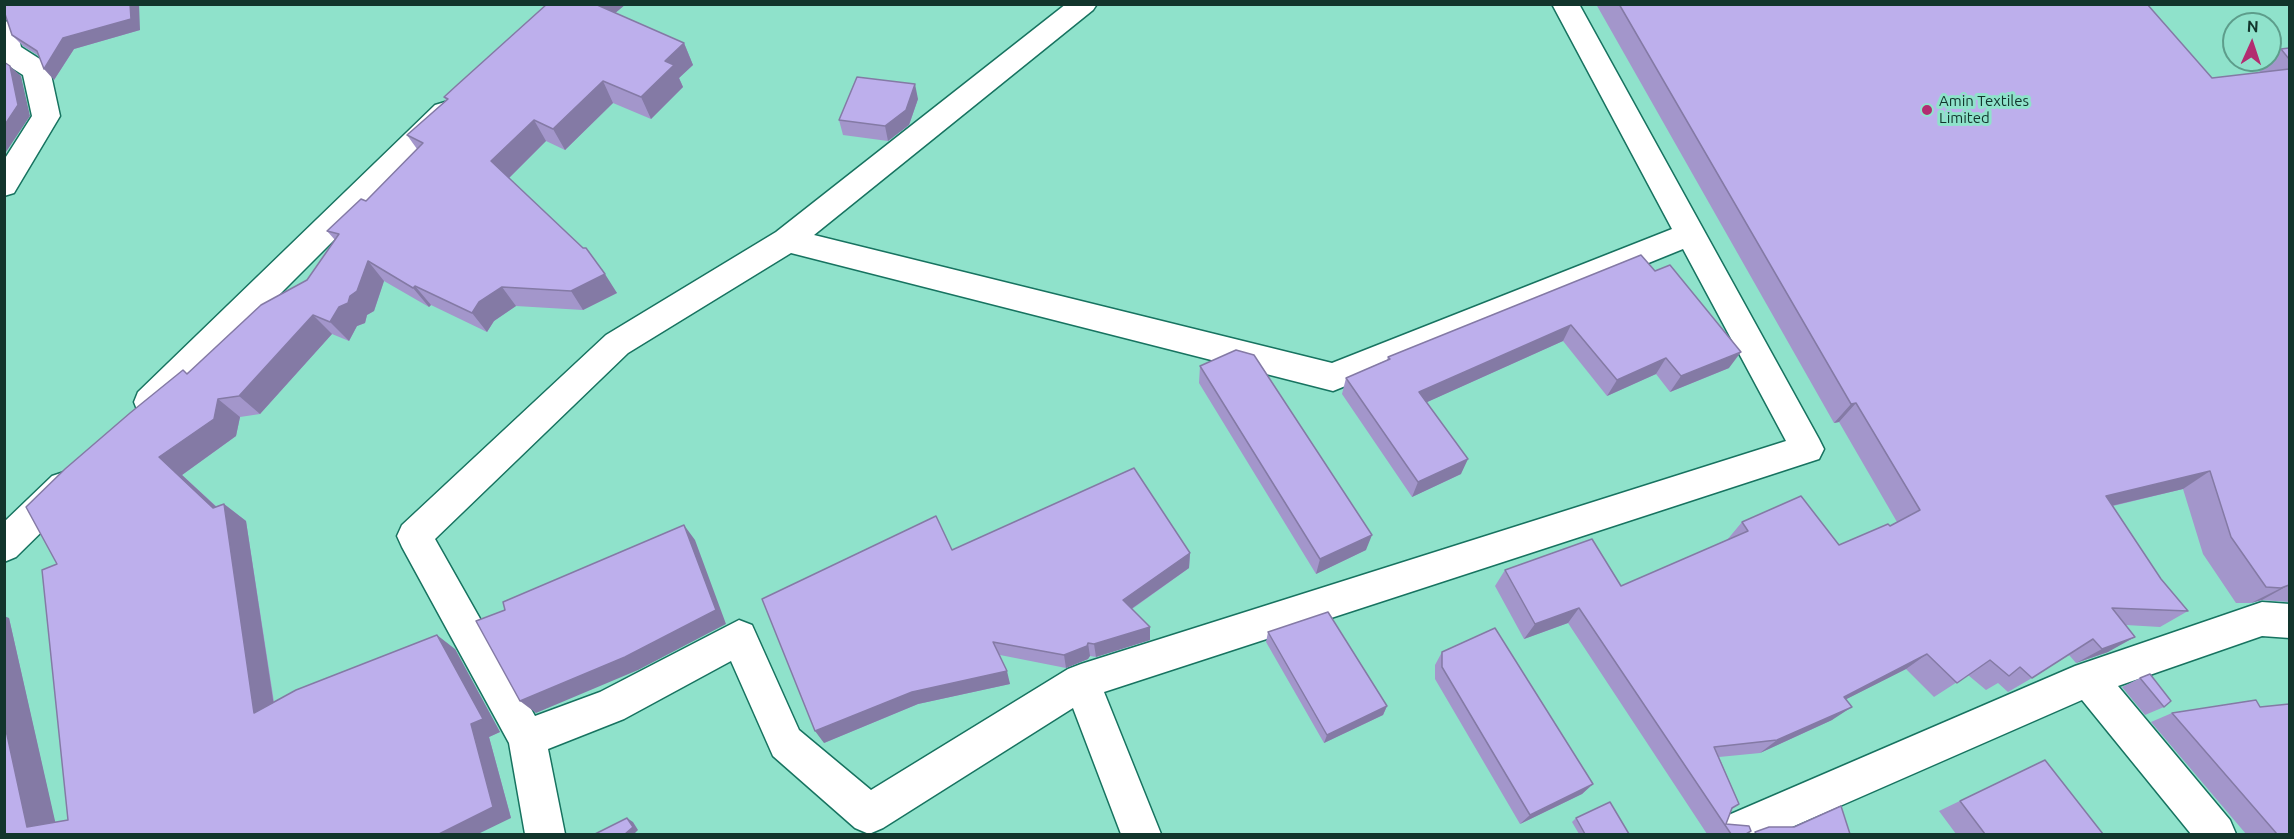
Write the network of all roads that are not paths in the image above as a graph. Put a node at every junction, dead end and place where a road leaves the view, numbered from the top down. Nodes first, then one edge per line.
1 (1084, 4) edge
2 (1565, 4) edge
3 (4, 30) edge
4 (467, 91) edge
5 (4, 185) edge
6 (1690, 234) junction
7 (787, 240) junction
8 (130, 422) edge
9 (80, 471) edge
10 (4, 546) edge
11 (2289, 621) edge
12 (2088, 679) junction
13 (1082, 682) junction
14 (527, 738) junction
15 (545, 834) edge
16 (1141, 834) edge
17 (1731, 834) edge
18 (2216, 834) edge

1 - 7 street
2 - 6 street
3 - 5 street
4 - 8 street
6 - 7 street
6 - 13 street
7 - 14 street
9 - 10 street
11 - 12 street
12 - 17 street
12 - 18 street
13 - 14 street
13 - 16 street
14 - 15 street

